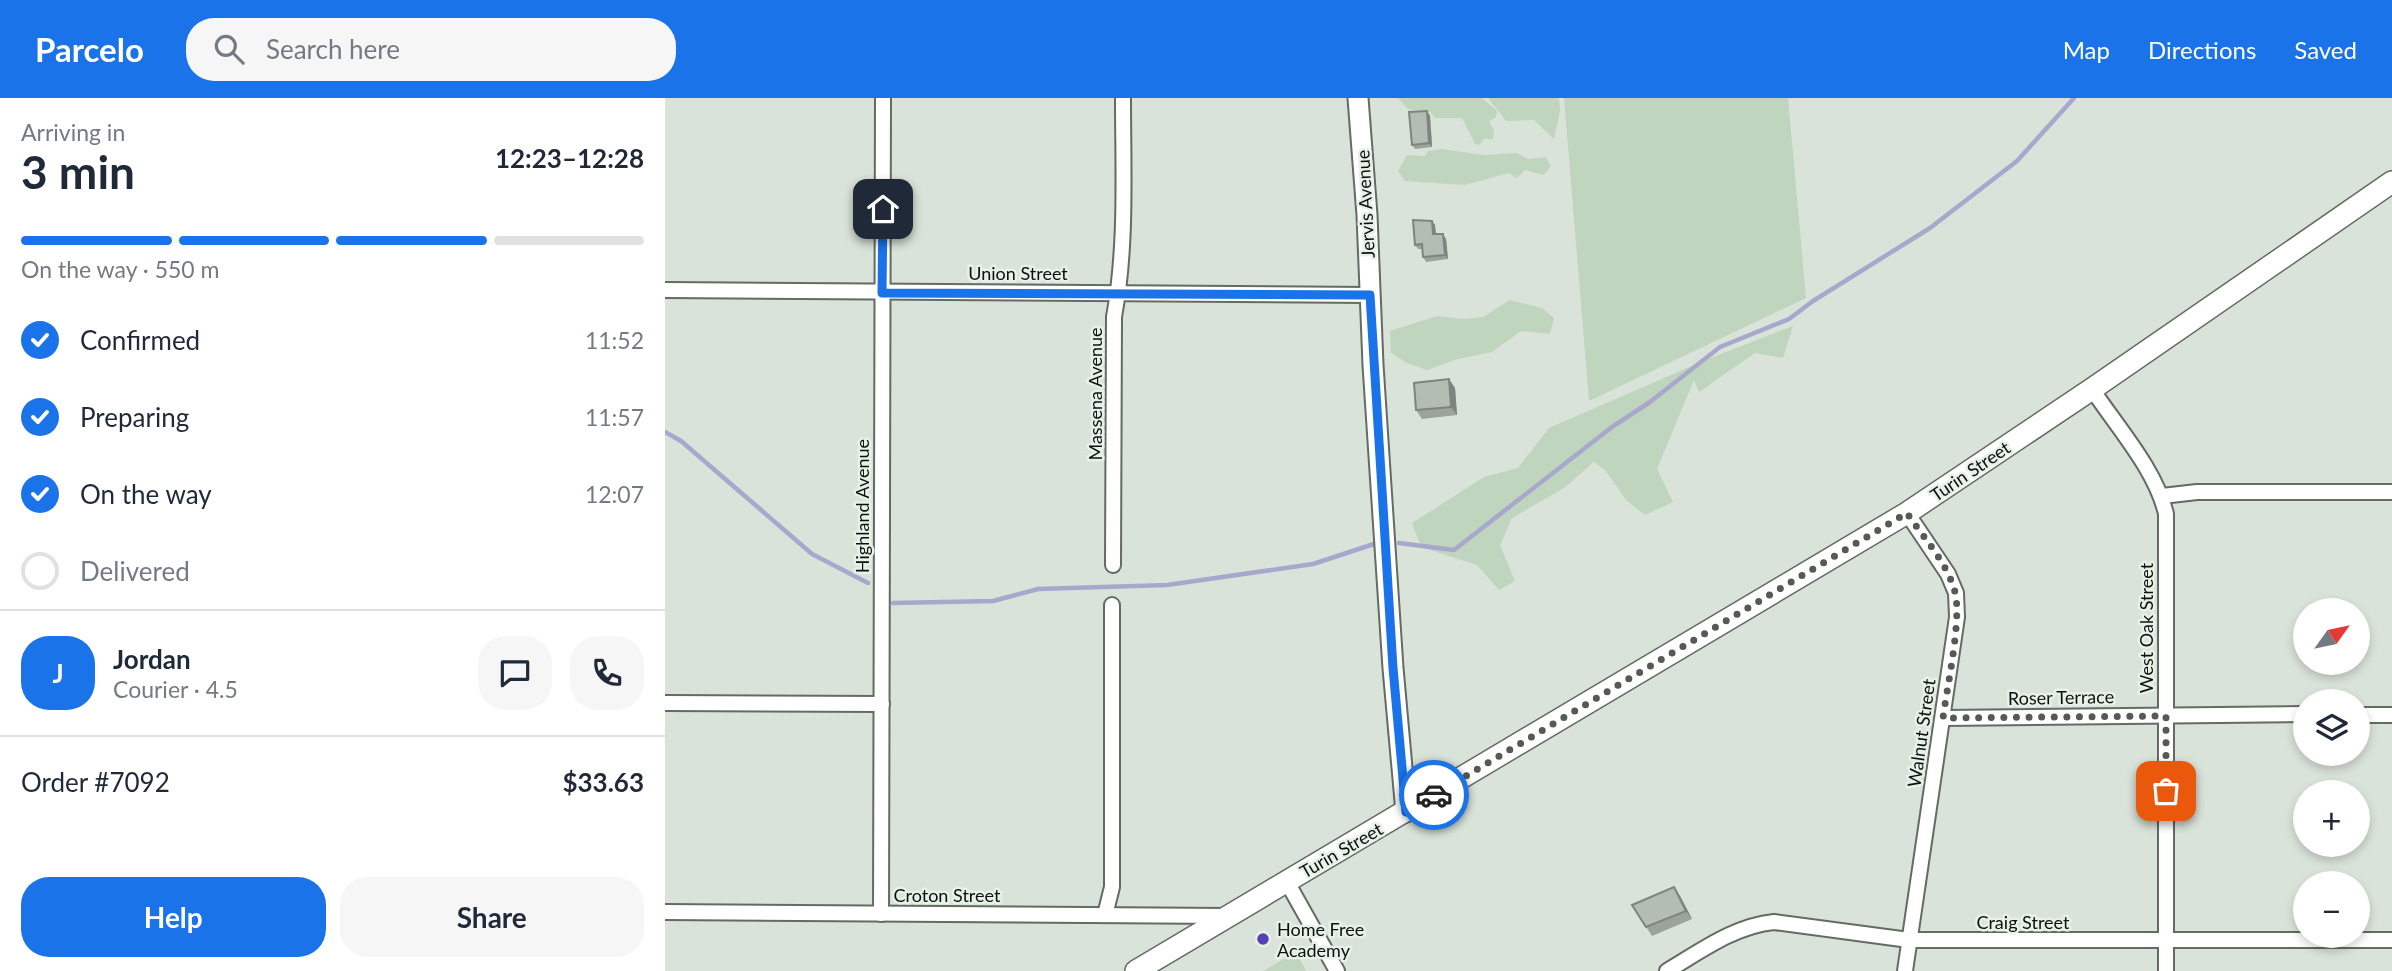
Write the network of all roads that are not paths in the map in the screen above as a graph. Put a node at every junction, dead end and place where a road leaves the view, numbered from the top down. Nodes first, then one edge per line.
1 (883, 98) edge
2 (1123, 98) edge
3 (1358, 98) edge
4 (2392, 182) edge
5 (665, 290) edge
6 (882, 293) junction
7 (1119, 293) junction
8 (1370, 295) junction
9 (2092, 389) junction
10 (2392, 492) edge
11 (2162, 496) junction
12 (1907, 513) junction
13 (1113, 565) dead end
14 (1112, 605) dead end
15 (665, 703) edge
16 (882, 704) junction
17 (2293, 714) edge
18 (2370, 715) edge
19 (2392, 715) edge
20 (2166, 716) junction
21 (1943, 718) junction
22 (1406, 812) junction
23 (1287, 882) junction
24 (665, 912) edge
25 (881, 914) junction
26 (1105, 915) junction
27 (1229, 916) junction
28 (1909, 940) junction
29 (2392, 940) edge
30 (2166, 941) junction
31 (1136, 971) edge
32 (1337, 971) edge
33 (1667, 971) edge
34 (1905, 971) edge
35 (2166, 971) edge

1 - 6 street, Highland Avenue
2 - 7 street, Massena Avenue
3 - 8 street, Jervis Avenue
4 - 9 main road, Turin Street
5 - 6 street, Union Street
6 - 7 street, Union Street
6 - 16 street, Highland Avenue
7 - 8 street, Union Street
7 - 13 street, Massena Avenue
8 - 22 street, Jervis Avenue
9 - 11 street, West Oak Street
9 - 12 main road, Turin Street
10 - 11 street
11 - 20 street, West Oak Street
12 - 21 street, Walnut Street
12 - 22 main road, Turin Street
14 - 26 street
15 - 16 street
16 - 25 street, Highland Avenue
17 - 20 street, Roser Terrace
18 - 19 street
20 - 21 street, Roser Terrace
20 - 30 street, West Oak Street
21 - 28 street, Walnut Street
22 - 23 main road, Turin Street
23 - 27 main road, Turin Street
23 - 32 street
24 - 25 street, Croton Street
25 - 26 street, Croton Street
26 - 27 street, Croton Street
27 - 31 main road, Turin Street
28 - 30 street, Craig Street
28 - 33 street, Craig Street
28 - 34 street, Walnut Street
29 - 30 street, Craig Street
30 - 35 street, West Oak Street

